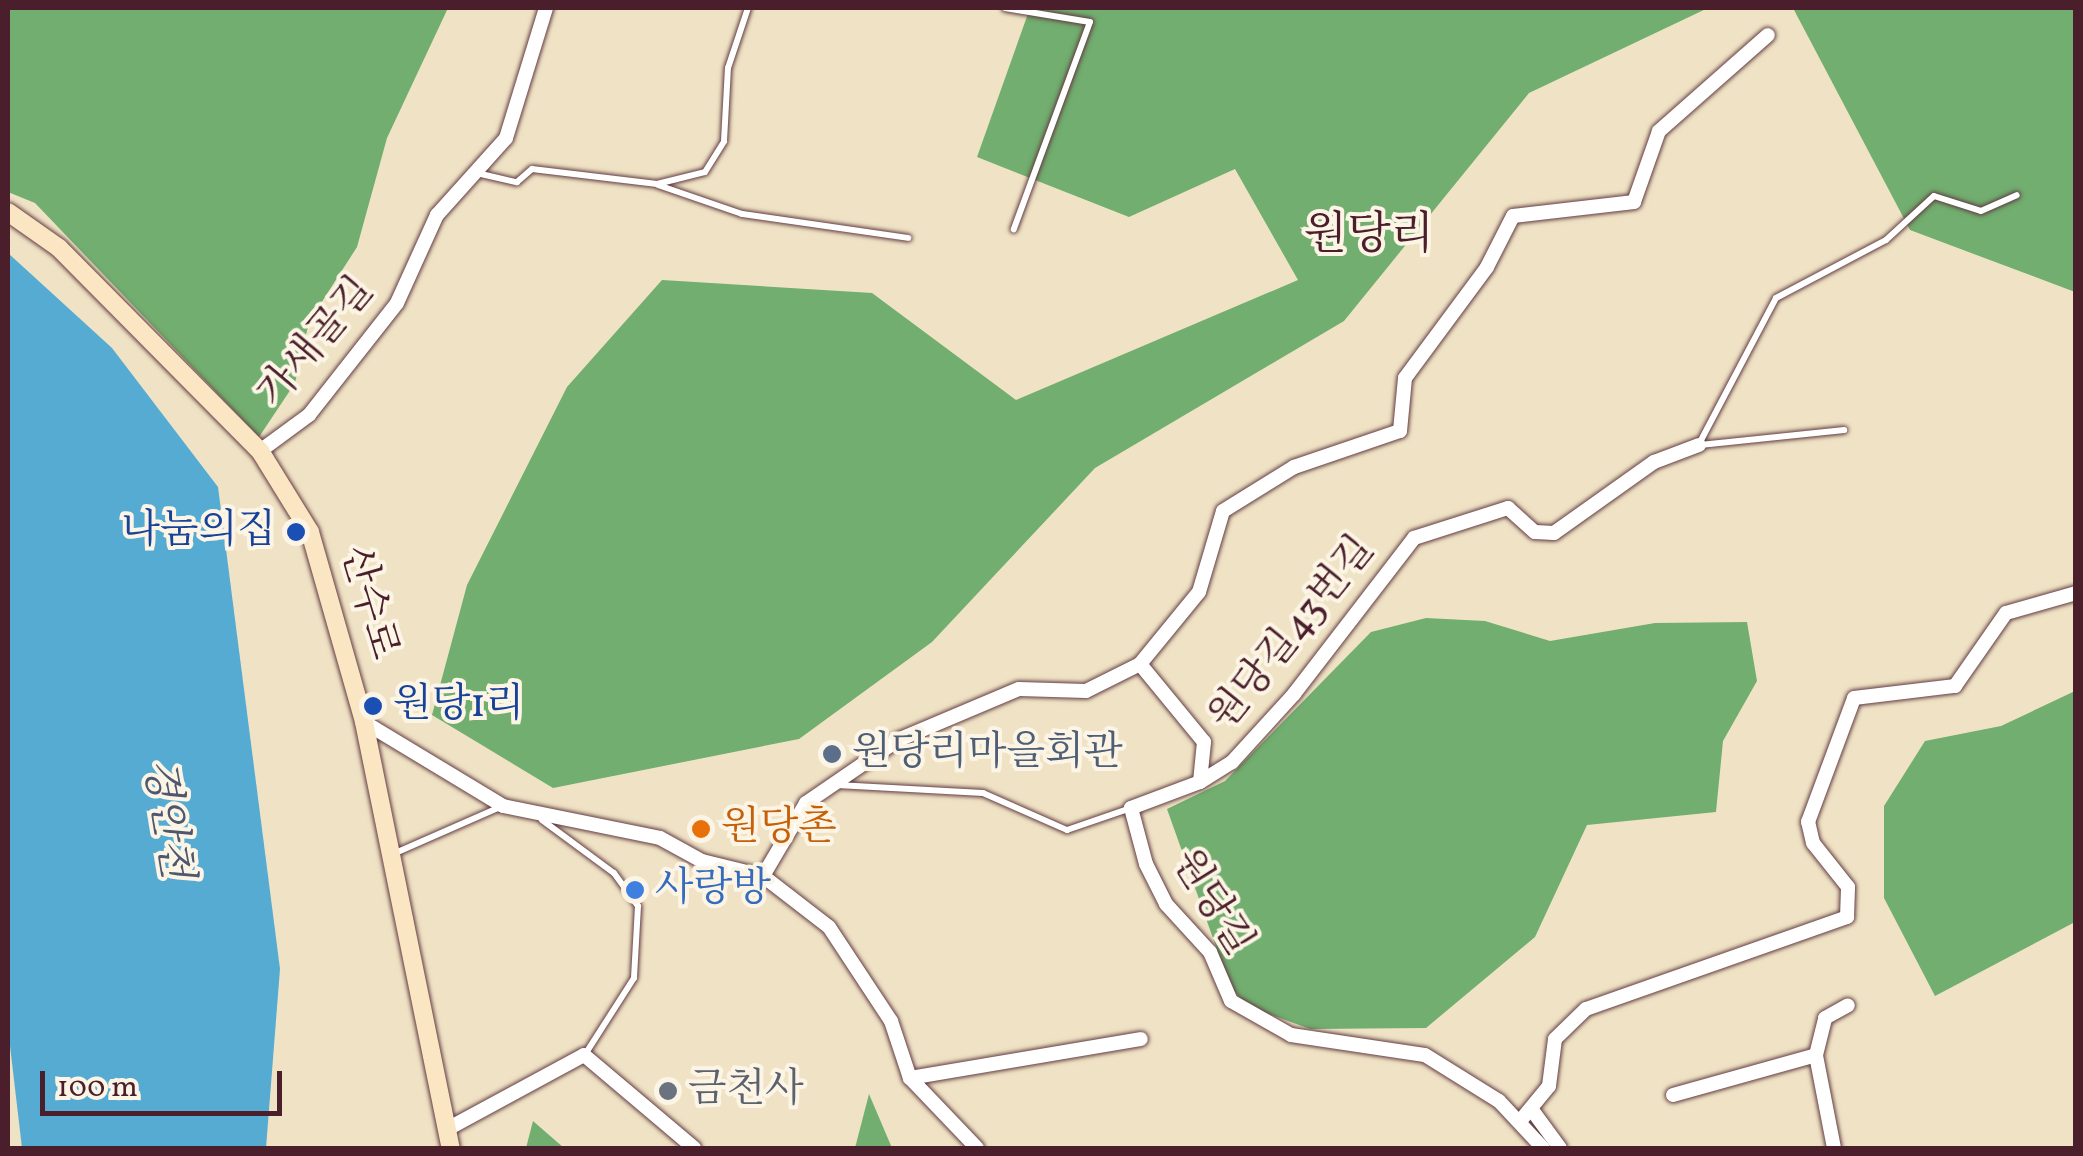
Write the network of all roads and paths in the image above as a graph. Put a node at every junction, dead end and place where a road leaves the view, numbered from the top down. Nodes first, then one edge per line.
1 (546, 8) edge
2 (748, 8) edge
3 (1005, 8) edge
4 (1768, 34) dead end
5 (481, 174) junction
6 (657, 184) junction
7 (2017, 195) dead end
8 (8, 212) edge
9 (1014, 229) dead end
10 (908, 238) dead end
11 (1844, 430) dead end
12 (1699, 446) junction
13 (260, 450) junction
14 (2076, 594) edge
15 (1140, 664) junction
16 (364, 722) junction
17 (1200, 782) junction
18 (826, 785) junction
19 (504, 806) junction
20 (1131, 808) junction
21 (542, 820) junction
22 (392, 854) junction
23 (763, 876) junction
24 (1848, 1005) dead end
25 (1141, 1039) dead end
26 (584, 1055) junction
27 (1816, 1055) junction
28 (910, 1078) junction
29 (1673, 1095) dead end
30 (1526, 1115) junction
31 (451, 1127) junction
32 (452, 1148) edge
33 (694, 1148) edge
34 (978, 1148) edge
35 (1543, 1148) edge
36 (1560, 1148) edge
37 (1834, 1148) edge

1 - 5 street, 가새골길
2 - 6 lane
3 - 9 lane
4 - 15 street
5 - 6 lane
5 - 13 street, 가새골길
6 - 10 lane
7 - 12 lane
8 - 13 main road, 산수로
11 - 12 lane
12 - 17 street, 원당길43번길
13 - 16 main road, 산수로
14 - 30 street
15 - 17 street, 원당길
15 - 18 street
16 - 19 street
16 - 22 main road, 산수로
17 - 20 street, 원당길
18 - 20 lane
18 - 23 street
19 - 21 street
19 - 22 lane
20 - 30 street, 원당길
21 - 23 street
21 - 26 lane
22 - 31 main road, 산수로
23 - 28 street
24 - 27 street
25 - 28 street
26 - 31 street
26 - 33 street
27 - 29 street
27 - 37 street
28 - 34 street
30 - 35 street, 원당길
30 - 36 street
31 - 32 main road, 산수로

